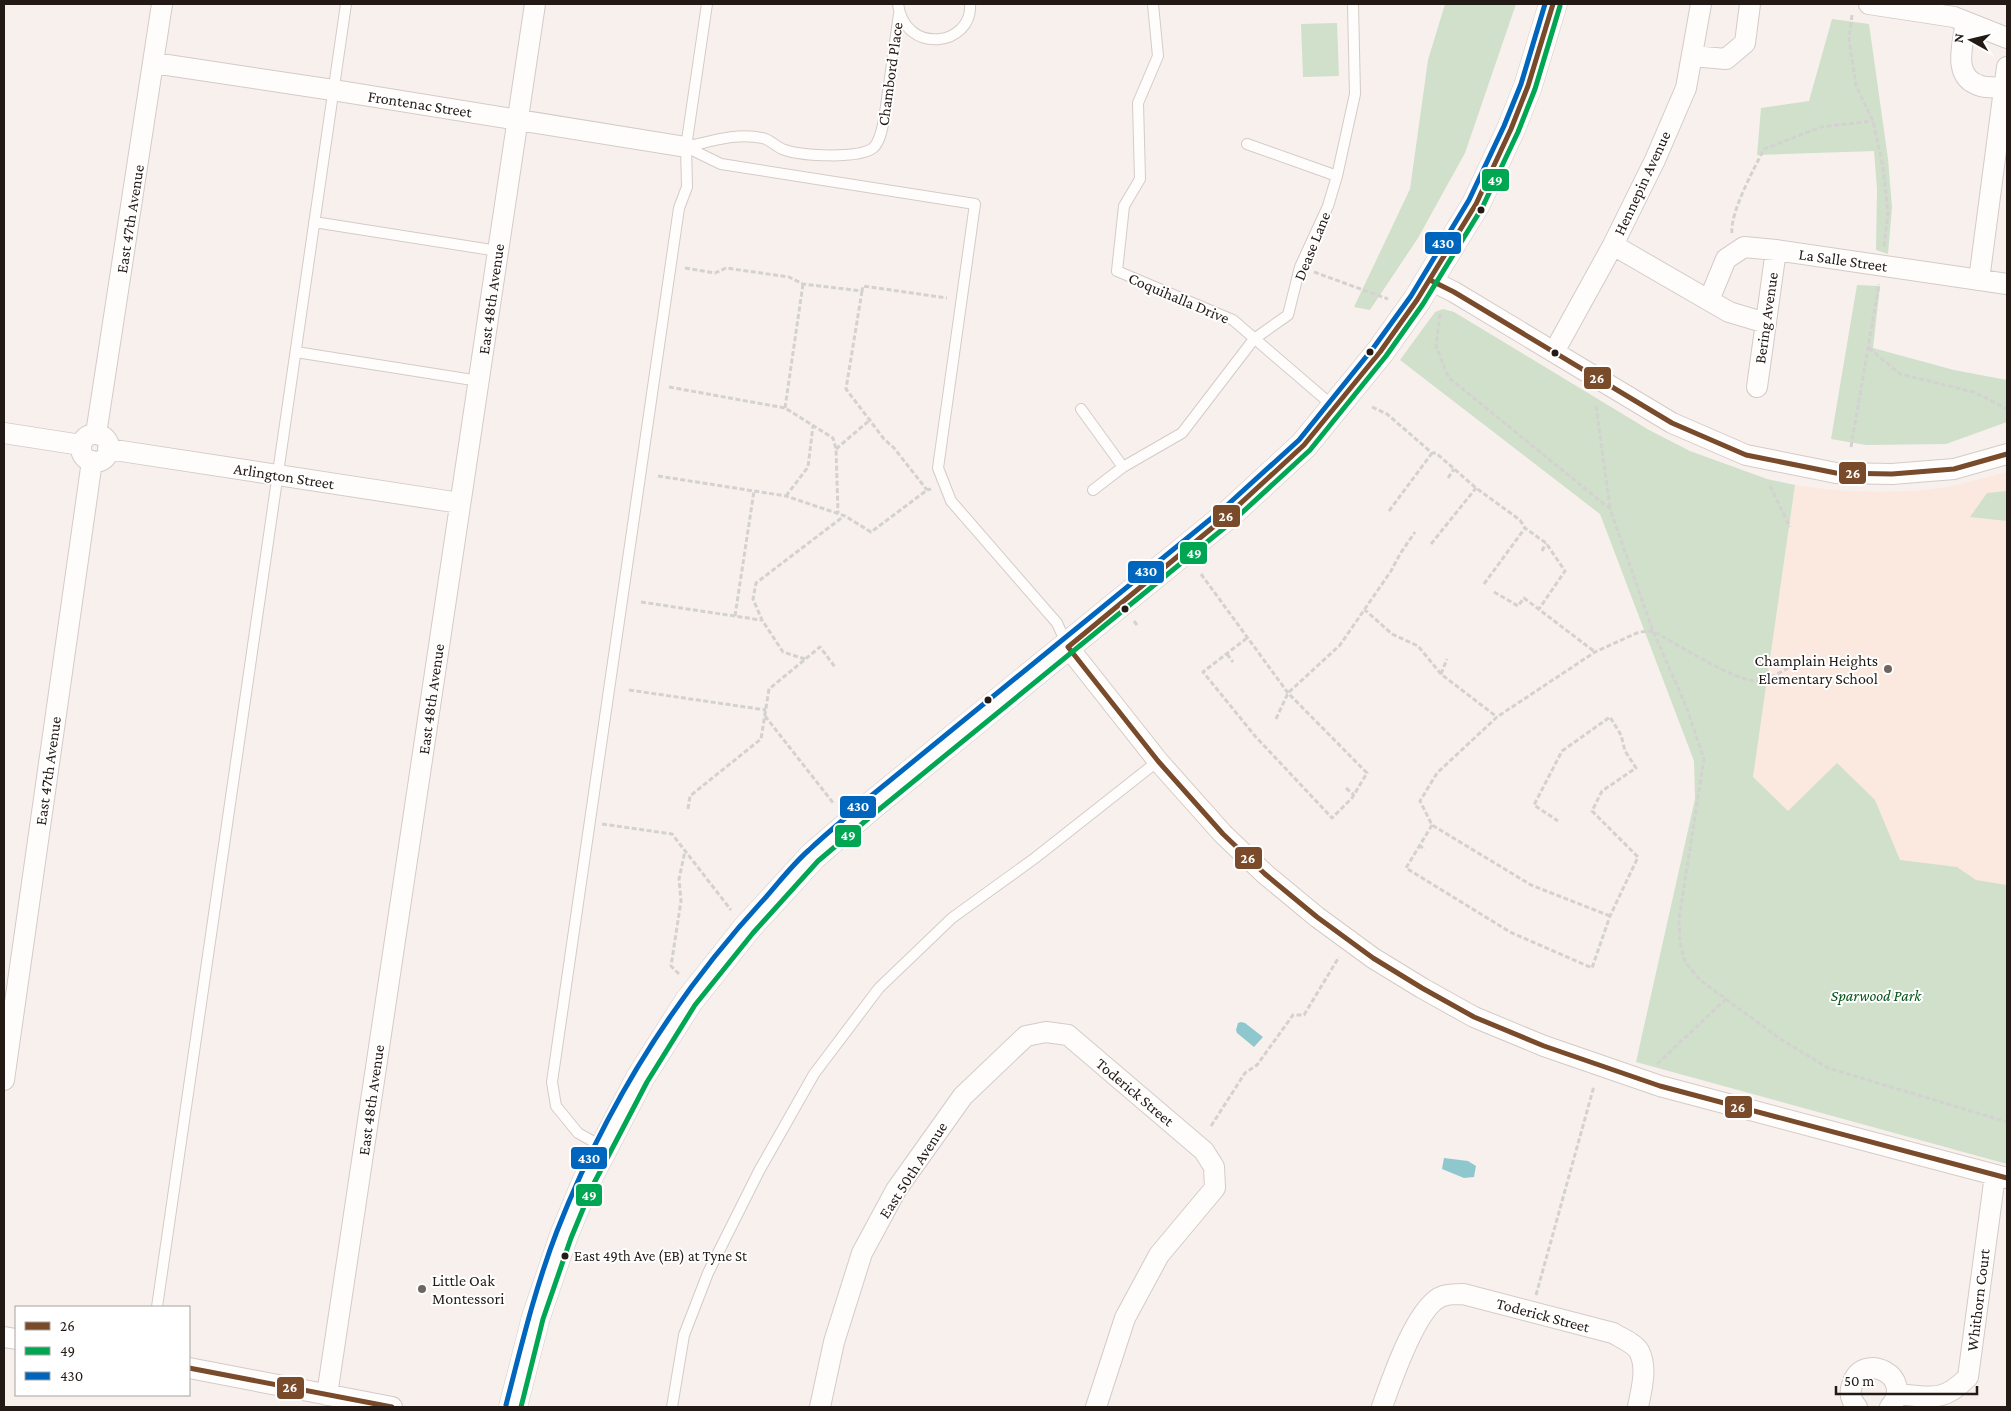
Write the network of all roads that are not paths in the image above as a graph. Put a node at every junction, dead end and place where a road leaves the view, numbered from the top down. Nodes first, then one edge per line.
1 (162, 4) edge
2 (346, 4) edge
3 (535, 4) edge
4 (707, 4) edge
5 (970, 4) edge
6 (1153, 4) edge
7 (1353, 4) edge
8 (1553, 4) edge
9 (1701, 4) edge
10 (1750, 4) edge
11 (1861, 8) edge
12 (898, 9) edge
13 (1966, 22) junction
14 (2007, 38) edge
15 (1692, 56) junction
16 (154, 63) junction
17 (2007, 67) edge
18 (2004, 88) junction
19 (333, 90) junction
20 (517, 119) junction
21 (1247, 144) dead end
22 (686, 147) junction
23 (1337, 176) junction
24 (314, 222) junction
25 (1613, 246) junction
26 (1776, 250) junction
27 (498, 251) junction
28 (1430, 280) junction
29 (1979, 280) junction
30 (2007, 284) edge
31 (1709, 300) junction
32 (1766, 323) junction
33 (1254, 339) junction
34 (296, 352) junction
35 (1554, 352) junction
36 (479, 381) junction
37 (1757, 387) dead end
38 (1081, 409) dead end
39 (1335, 409) junction
40 (4, 433) edge
41 (95, 443) junction
42 (2007, 454) edge
43 (1123, 467) junction
44 (278, 474) junction
45 (1093, 490) dead end
46 (460, 503) junction
47 (1068, 647) junction
48 (1158, 761) junction
49 (9, 1004) edge
50 (1046, 1032) joint
51 (4, 1080) edge
52 (603, 1147) junction
53 (2001, 1177) edge
54 (157, 1306) edge
55 (190, 1368) edge
56 (327, 1395) junction
57 (1894, 1401) edge
58 (362, 1405) edge
59 (392, 1407) edge
60 (513, 1407) edge
61 (672, 1407) edge
62 (820, 1407) edge
63 (1096, 1407) edge
64 (1382, 1407) edge
65 (1638, 1407) edge
66 (1857, 1407) edge

1 - 16 street, East 47th Avenue
2 - 19 lane
3 - 20 street, East 48th Avenue
4 - 22 lane
5 - 12 lane, Chambord Place
6 - 33 lane, Coquihalla Drive
7 - 23 lane, Dease Lane
8 - 28 street
9 - 15 street, Hennepin Avenue
10 - 15 street
11 - 13 street
12 - 22 lane, Chambord Place
13 - 14 street
13 - 18 street
15 - 25 street, Hennepin Avenue
16 - 19 street, Frontenac Street
16 - 41 street, East 47th Avenue
17 - 18 street
18 - 29 street
19 - 20 street, Frontenac Street
19 - 24 lane
20 - 22 street, Frontenac Street
20 - 27 street, East 48th Avenue
21 - 23 lane
22 - 47 lane
22 - 52 lane
23 - 33 lane, Dease Lane
24 - 27 lane
24 - 34 lane
25 - 31 street
25 - 35 street, Hennepin Avenue
26 - 29 street, La Salle Street
26 - 31 street, La Salle Street
26 - 32 street, Bering Avenue
27 - 36 street, East 48th Avenue
28 - 35 street
28 - 39 street
29 - 30 street, La Salle Street
31 - 32 street
32 - 37 street, Bering Avenue
33 - 39 lane, Coquihalla Drive
33 - 43 lane, Dease Lane
34 - 36 lane
34 - 44 lane
35 - 42 street
36 - 46 street, East 48th Avenue
38 - 43 lane
39 - 47 street
40 - 41 street, Arlington Street
41 - 44 street, Arlington Street
41 - 49 street, East 47th Avenue
43 - 45 lane, Dease Lane
44 - 46 street, Arlington Street
44 - 54 lane
46 - 56 street, East 48th Avenue
47 - 48 street
47 - 52 street
48 - 53 street
48 - 61 lane
49 - 51 street, East 47th Avenue
50 - 62 street, East 50th Avenue
50 - 63 street, Toderick Street
52 - 60 street
53 - 57 street, Whithorn Court
55 - 56 street
56 - 58 street
57 - 66 street
58 - 59 street
64 - 65 street, Toderick Street

